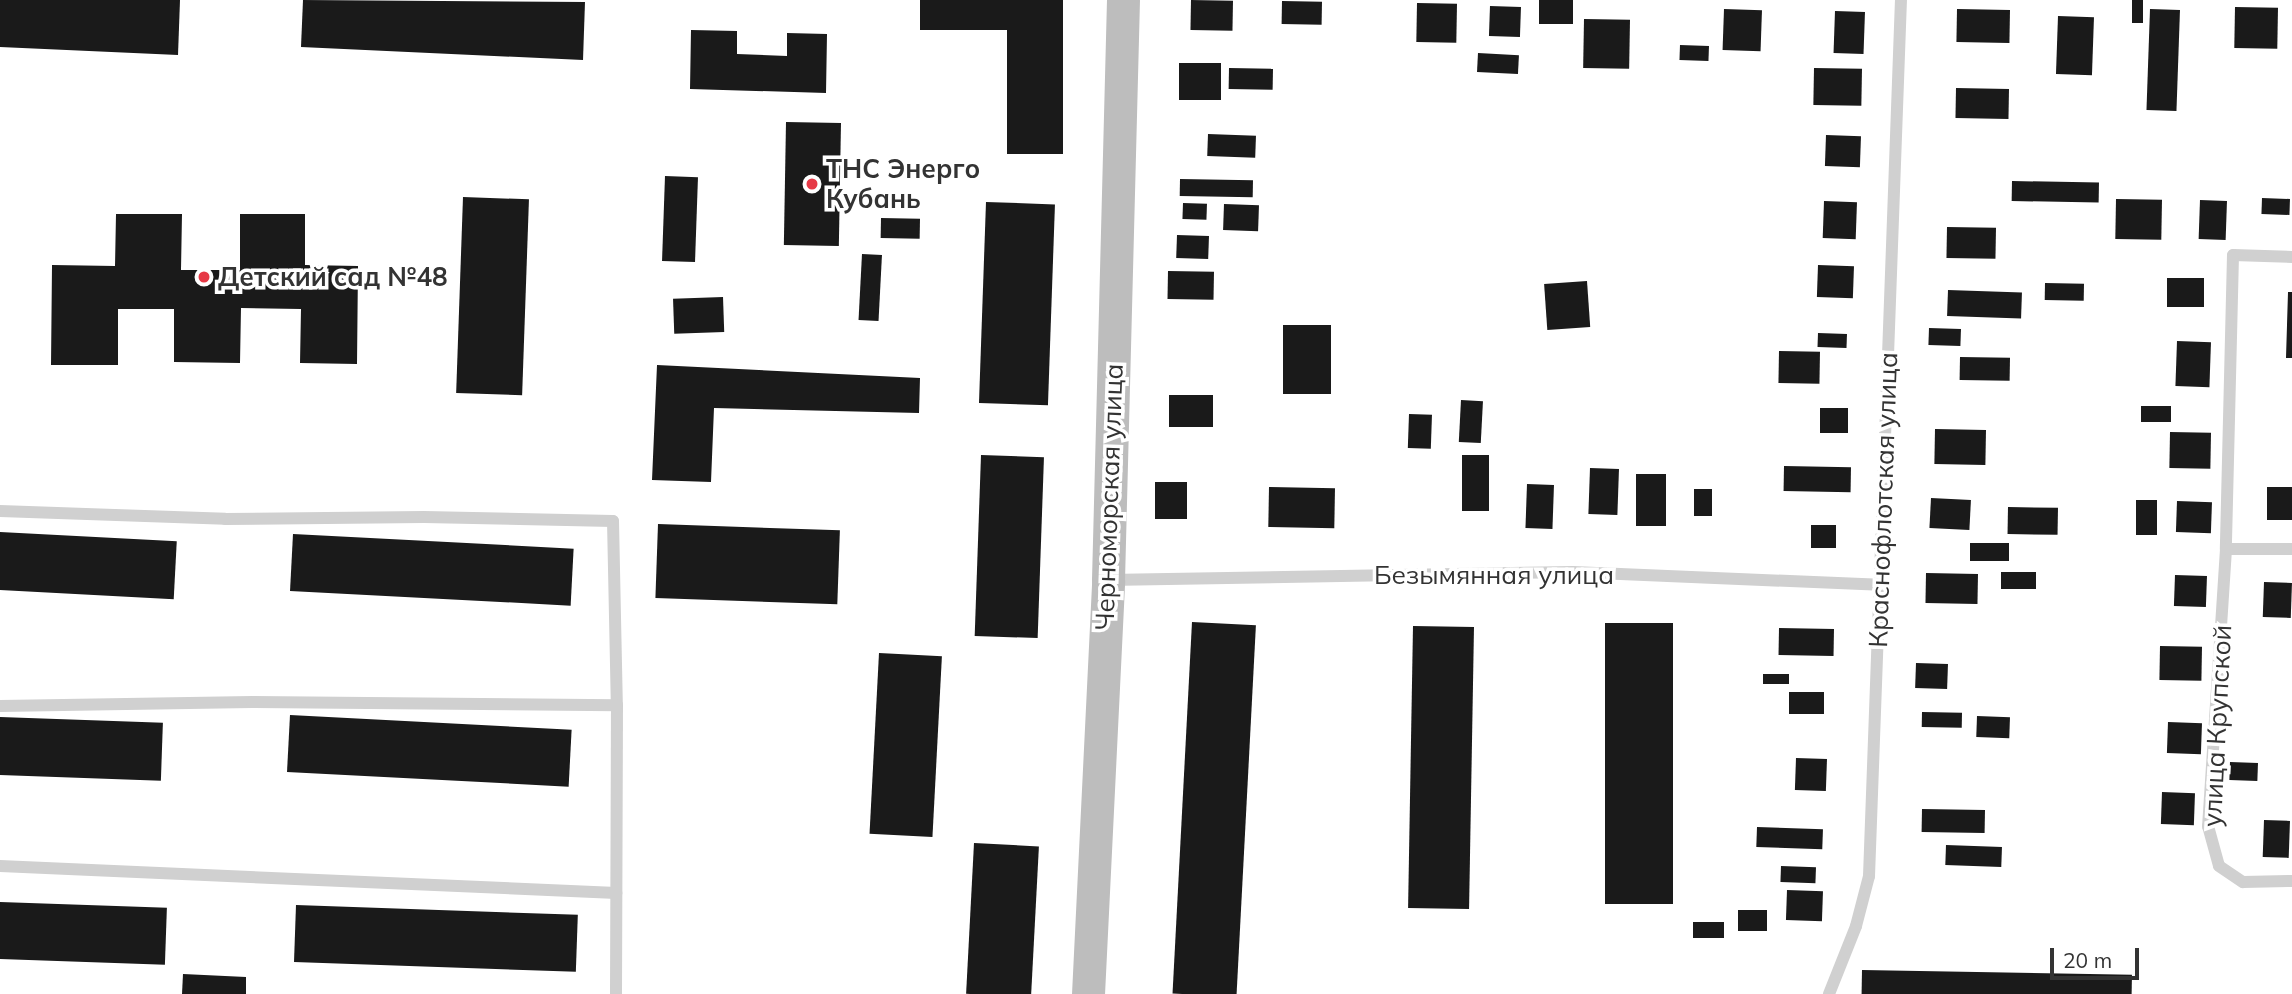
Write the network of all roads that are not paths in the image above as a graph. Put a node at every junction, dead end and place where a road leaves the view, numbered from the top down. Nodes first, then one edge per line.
1 (1123, 0) edge
2 (1901, 0) edge
3 (2292, 257) edge
4 (0, 511) edge
5 (2226, 549) junction
6 (2292, 549) edge
7 (1108, 580) junction
8 (1880, 585) junction
9 (617, 705) junction
10 (0, 706) edge
11 (0, 866) edge
12 (2292, 881) edge
13 (616, 893) junction
14 (616, 994) edge
15 (1088, 994) edge
16 (1829, 994) edge

1 - 7 main road, Черноморская улица
2 - 8 lane, Краснофлотская улица
3 - 5 lane, улица Крупской
4 - 9 lane
5 - 6 lane
5 - 12 lane, улица Крупской
7 - 8 lane, Безымянная улица
7 - 15 main road, Черноморская улица
8 - 16 lane, Краснофлотская улица
9 - 10 lane
9 - 13 lane
11 - 13 lane
13 - 14 lane

